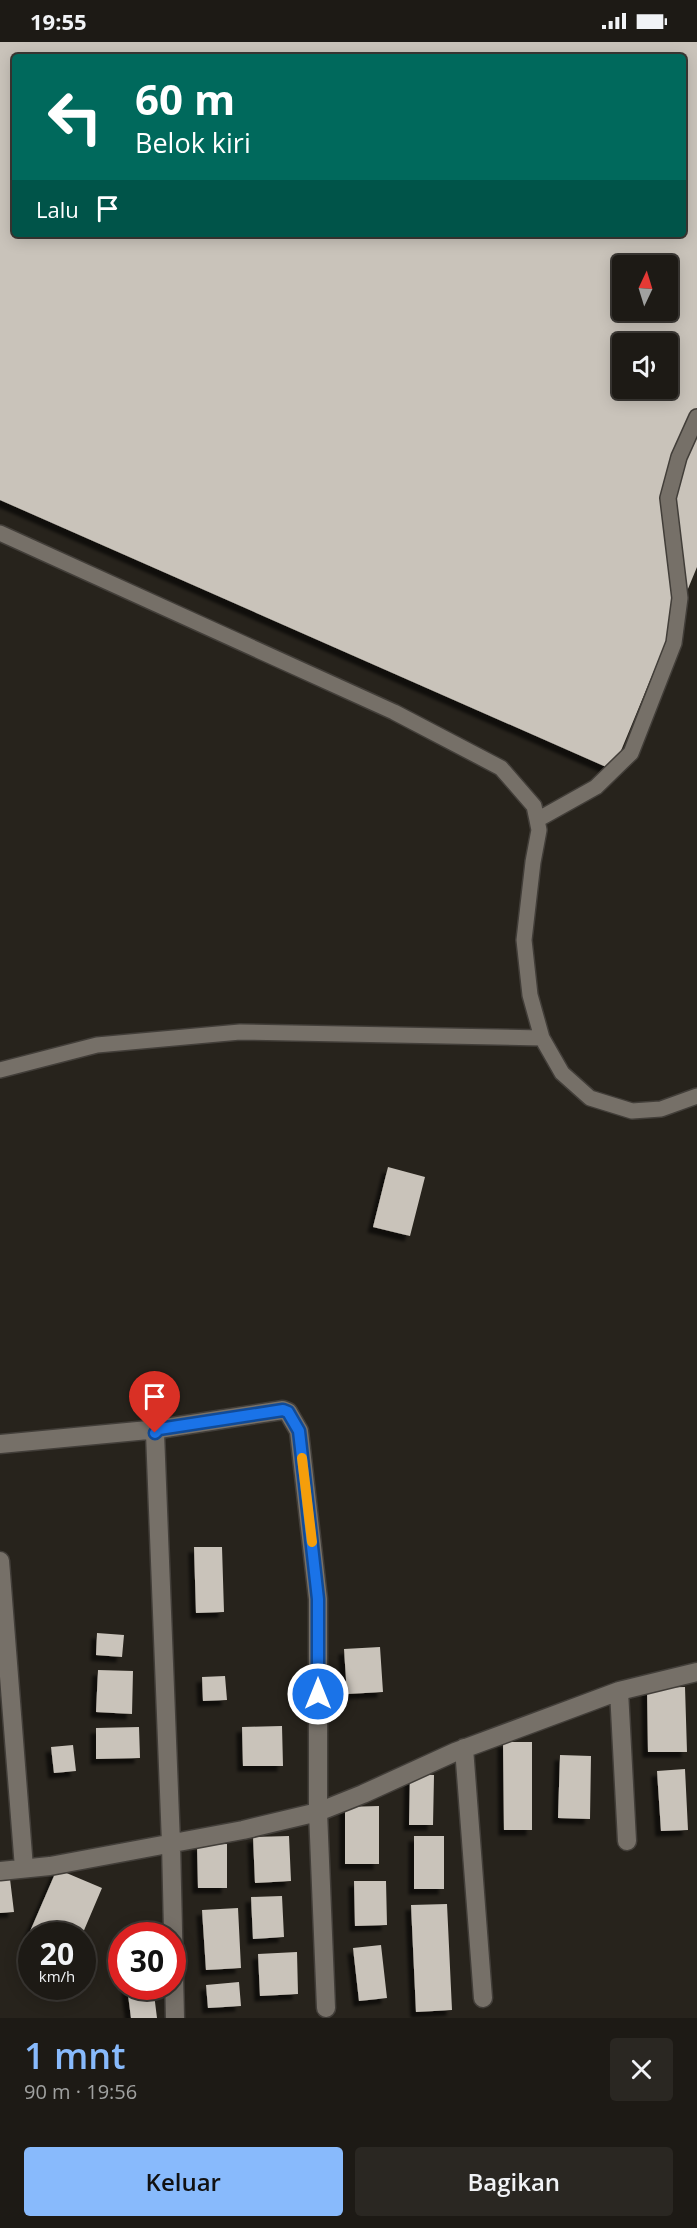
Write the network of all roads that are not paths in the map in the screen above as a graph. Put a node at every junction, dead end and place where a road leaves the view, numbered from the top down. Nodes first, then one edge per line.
1 (697, 417) edge
2 (0, 533) edge
3 (537, 820) junction
4 (542, 1038) junction
5 (0, 1070) edge
6 (697, 1096) edge
7 (159, 1429) junction
8 (0, 1444) edge
9 (0, 1561) edge
10 (697, 1672) edge
11 (619, 1691) junction
12 (464, 1748) junction
13 (318, 1812) junction
14 (627, 1841) dead end
15 (171, 1842) junction
16 (24, 1868) junction
17 (0, 1871) edge
18 (483, 1998) dead end
19 (326, 2008) dead end
20 (175, 2018) edge

1 - 3 lane
2 - 3 lane
3 - 4 lane
4 - 5 lane
4 - 6 lane
7 - 8 street
7 - 13 street
7 - 15 street
9 - 16 street
10 - 11 street
11 - 12 street
11 - 14 street
12 - 13 street
12 - 18 street
13 - 15 street
13 - 19 street
15 - 16 street
15 - 20 street
16 - 17 street

